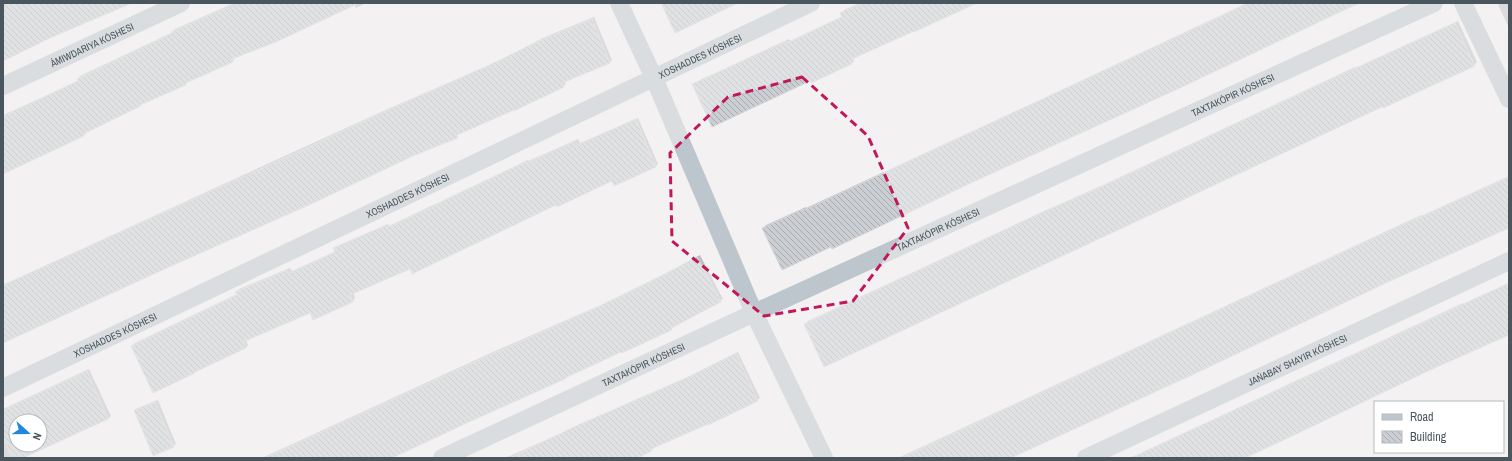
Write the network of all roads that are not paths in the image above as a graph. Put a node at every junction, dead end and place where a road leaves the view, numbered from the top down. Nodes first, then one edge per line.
1 (181, 3) edge
2 (619, 3) edge
3 (811, 3) edge
4 (1434, 3) edge
5 (1463, 3) edge
6 (654, 78) junction
7 (3, 86) edge
8 (1509, 99) edge
9 (1509, 260) edge
10 (754, 313) junction
11 (3, 388) edge
12 (442, 458) edge
13 (824, 458) edge
14 (1086, 458) edge

1 - 7 street
2 - 6 street
3 - 6 street, XOSHADDES KÓSHESI
4 - 10 street, TAXTAKÓPIR KÓSHESI
5 - 8 street
6 - 10 street
6 - 11 street, XOSHADDES KÓSHESI
9 - 14 street
10 - 12 street, TAXTAKÓPIR KÓSHESI
10 - 13 street

